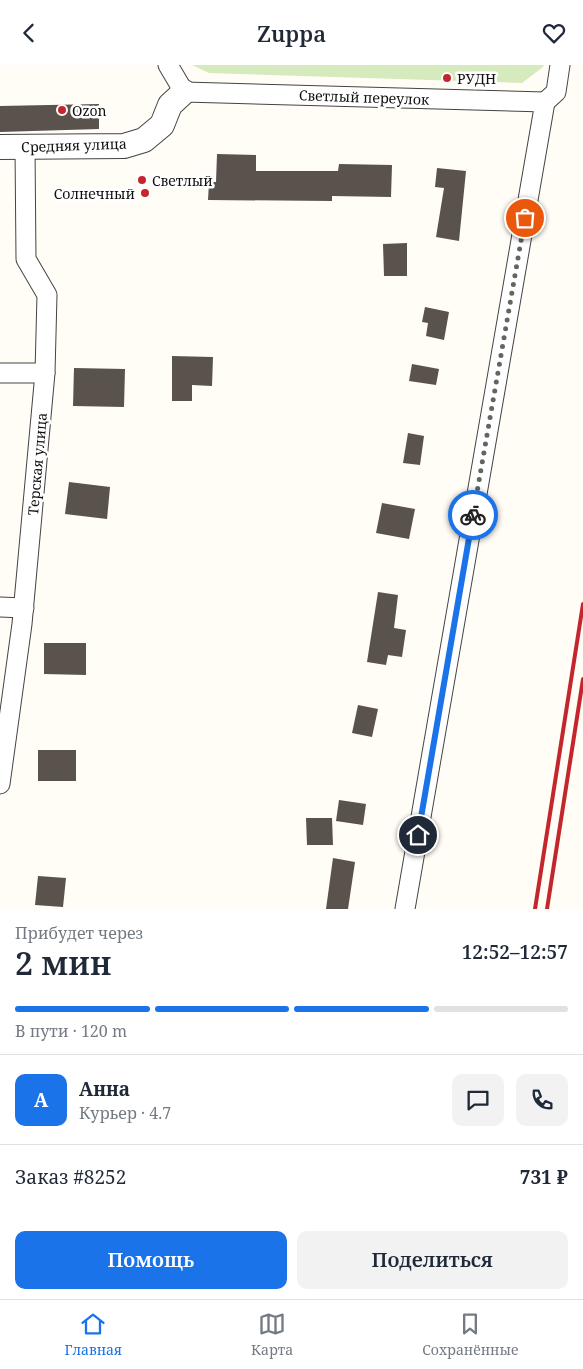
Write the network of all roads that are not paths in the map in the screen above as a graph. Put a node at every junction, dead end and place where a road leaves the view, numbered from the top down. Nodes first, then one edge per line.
1 (168, 65) edge
2 (560, 65) edge
3 (184, 92) junction
4 (545, 102) junction
5 (0, 147) edge
6 (25, 147) junction
7 (0, 373) edge
8 (45, 373) junction
9 (0, 607) edge
10 (24, 609) junction
11 (0, 784) edge
12 (405, 909) edge

1 - 3 street
2 - 4 street
3 - 4 street, Светлый переулок
3 - 6 street, Средняя улица
4 - 12 street
5 - 6 street, Средняя улица
6 - 8 street, Терская улица
7 - 8 street
8 - 10 street, Терская улица
9 - 10 street
10 - 11 street, Терская улица

